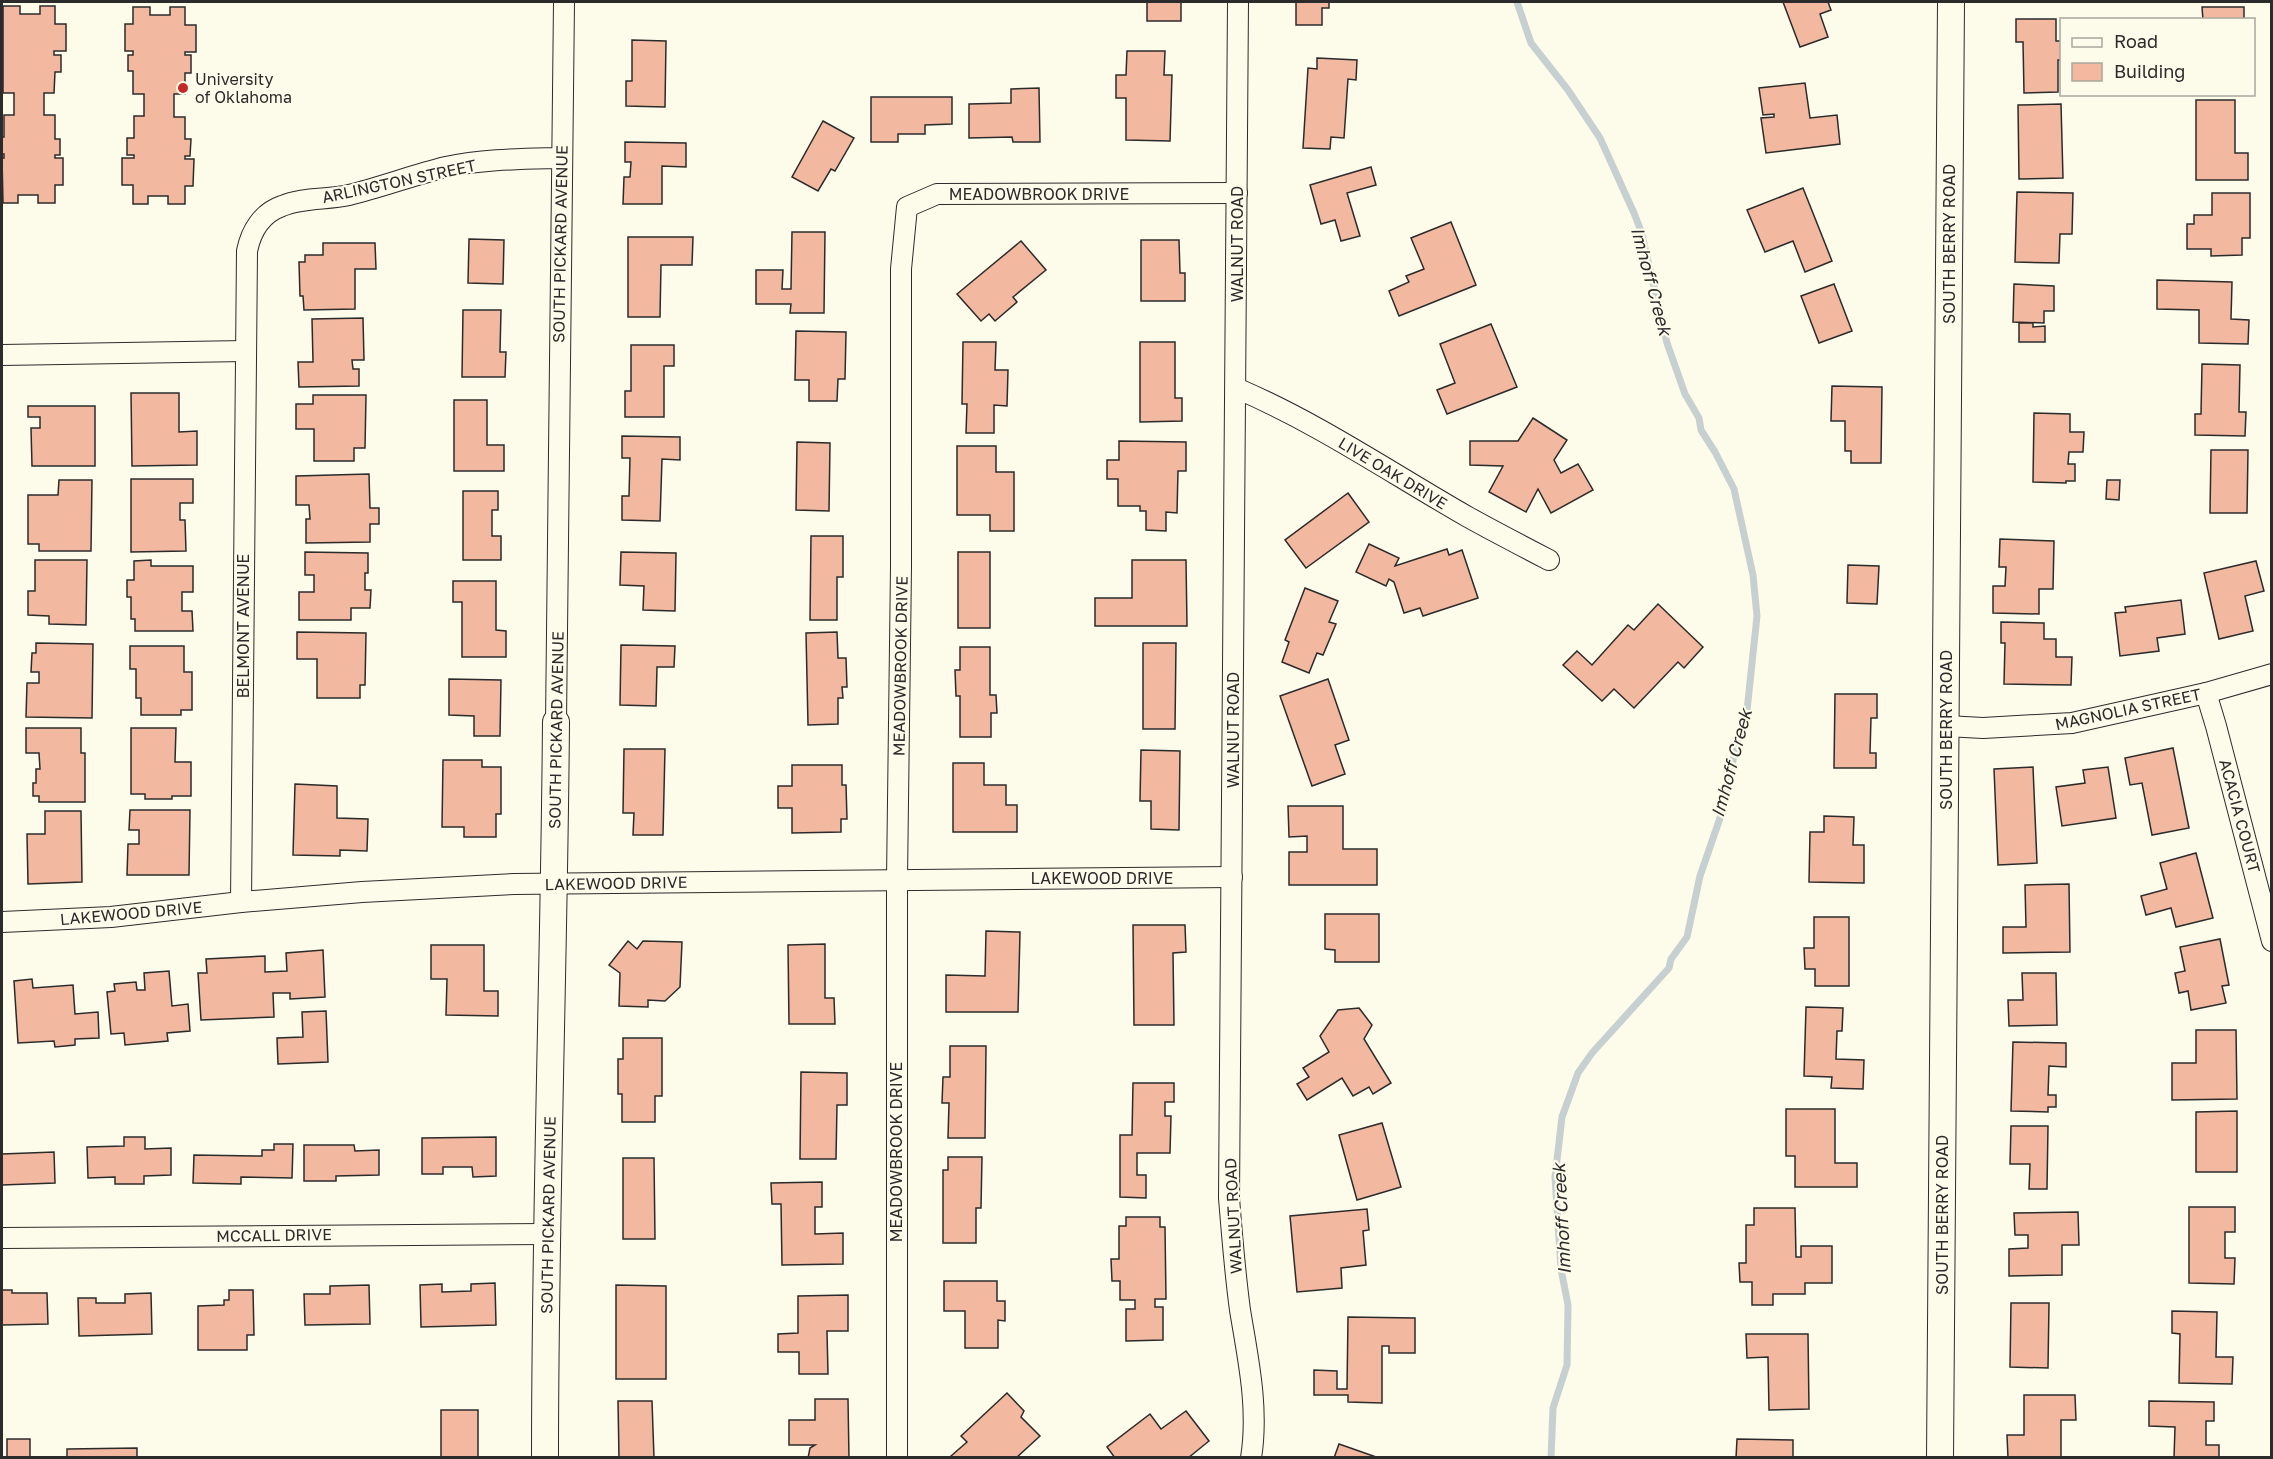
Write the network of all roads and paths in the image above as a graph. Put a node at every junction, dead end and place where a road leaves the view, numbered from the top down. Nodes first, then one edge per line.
1 (564, 2) edge
2 (1238, 2) edge
3 (1951, 2) edge
4 (560, 158) junction
5 (1237, 193) junction
6 (245, 351) junction
7 (2, 355) edge
8 (1236, 388) junction
9 (1549, 560) dead end
10 (2271, 675) edge
11 (2206, 693) junction
12 (556, 722) joint
13 (1946, 726) junction
14 (1232, 878) junction
15 (897, 879) junction
16 (554, 884) junction
17 (241, 902) junction
18 (2, 922) edge
19 (2271, 941) edge
20 (547, 1234) junction
21 (2, 1238) edge
22 (545, 1458) edge
23 (897, 1458) edge
24 (1251, 1458) edge
25 (1940, 1458) edge

1 - 4 street, SOUTH PICKARD AVENUE
2 - 5 street, WALNUT ROAD
3 - 13 street, SOUTH BERRY ROAD
4 - 6 street, ARLINGTON STREET
4 - 12 street, SOUTH PICKARD AVENUE
5 - 8 street, WALNUT ROAD
5 - 15 street, MEADOWBROOK DRIVE
6 - 7 street
6 - 17 street, BELMONT AVENUE
8 - 9 street, LIVE OAK DRIVE
8 - 14 street, WALNUT ROAD
10 - 11 street, MAGNOLIA STREET
11 - 13 street, MAGNOLIA STREET
11 - 19 street, ACACIA COURT
12 - 16 street, SOUTH PICKARD AVENUE
13 - 25 street, SOUTH BERRY ROAD
14 - 15 street, LAKEWOOD DRIVE
14 - 24 street, WALNUT ROAD
15 - 16 street, LAKEWOOD DRIVE
15 - 23 street, MEADOWBROOK DRIVE
16 - 17 street, LAKEWOOD DRIVE
16 - 20 street, SOUTH PICKARD AVENUE
17 - 18 street, LAKEWOOD DRIVE
20 - 21 street, MCCALL DRIVE
20 - 22 street, SOUTH PICKARD AVENUE

